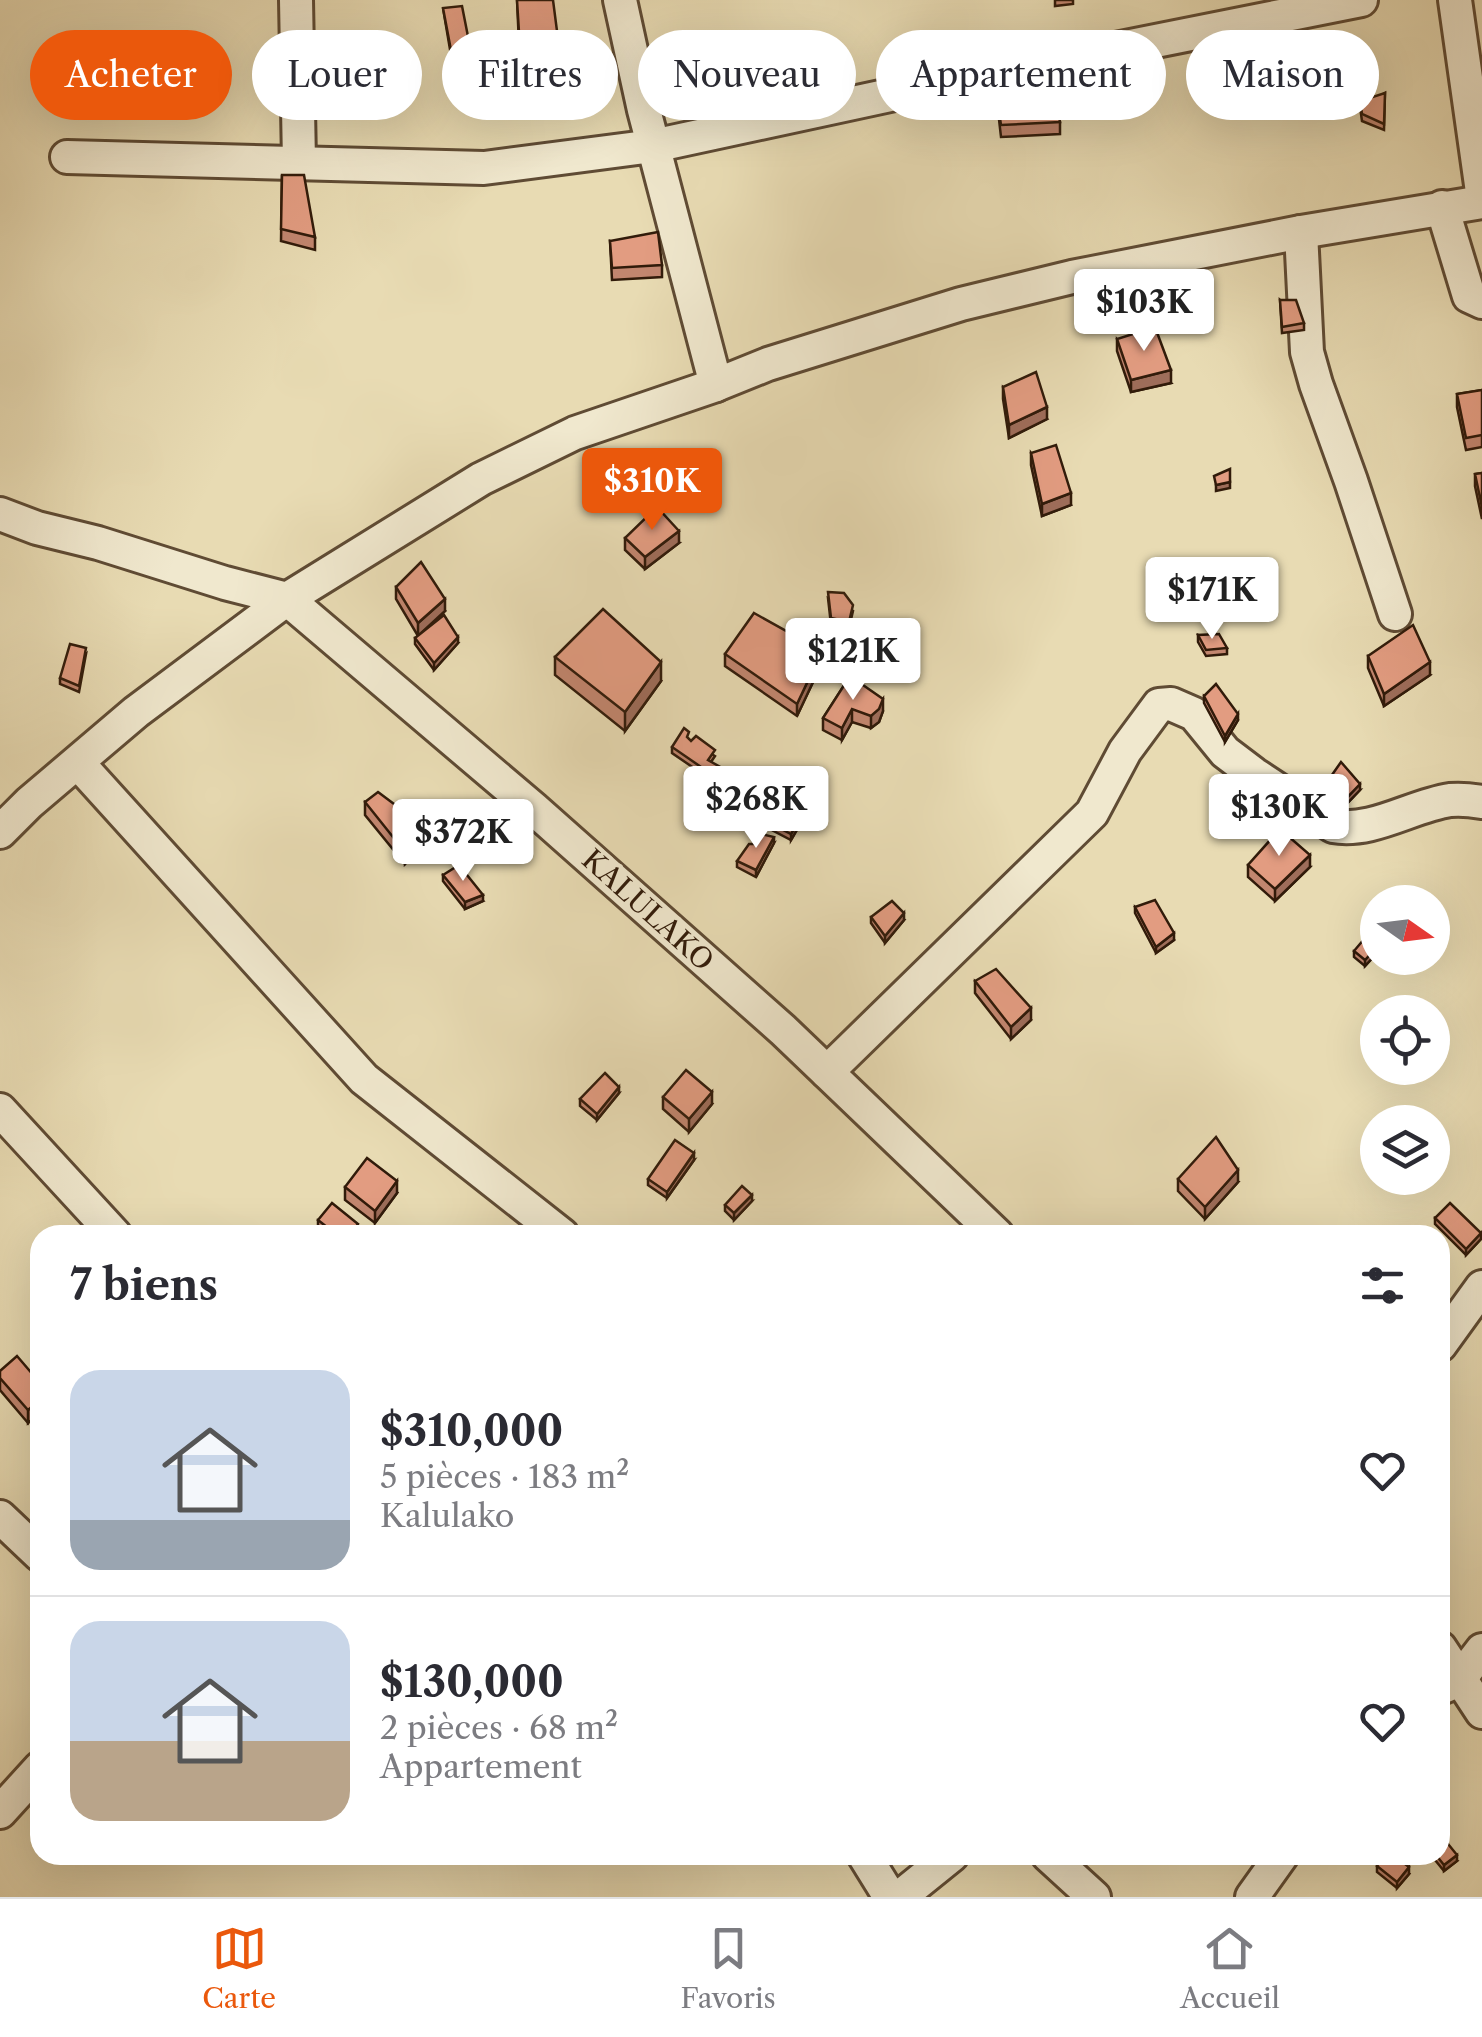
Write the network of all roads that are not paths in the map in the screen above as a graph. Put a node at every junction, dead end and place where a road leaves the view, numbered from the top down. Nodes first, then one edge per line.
1 (296, 0) edge
2 (620, 0) edge
3 (1360, 0) edge
4 (1455, 0) edge
5 (653, 146) junction
6 (67, 157) dead end
7 (300, 162) junction
8 (1482, 192) edge
9 (1482, 202) edge
10 (1442, 207) junction
11 (1301, 232) junction
12 (1482, 302) edge
13 (716, 385) junction
14 (0, 514) edge
15 (288, 599) junction
16 (1395, 614) dead end
17 (78, 763) junction
18 (1482, 802) edge
19 (0, 832) edge
20 (827, 1072) junction
21 (0, 1110) edge
22 (106, 1225) edge
23 (549, 1225) edge
24 (987, 1225) edge
25 (1482, 1287) edge
26 (1450, 1332) edge
27 (0, 1517) edge
28 (30, 1546) edge
29 (1482, 1650) edge
30 (1450, 1684) edge
31 (1482, 1712) edge
32 (30, 1779) edge
33 (0, 1812) edge
34 (870, 1865) edge
35 (940, 1865) edge
36 (1059, 1865) edge
37 (1275, 1865) edge
38 (890, 1897) edge
39 (900, 1897) edge
40 (1094, 1897) edge
41 (1252, 1897) edge

1 - 7 street
2 - 5 street
3 - 5 street
4 - 8 street
5 - 7 street
5 - 13 street
6 - 7 street
9 - 10 street
10 - 11 street
10 - 12 street
11 - 13 street
11 - 16 street
13 - 15 street
14 - 15 street
15 - 17 street
15 - 20 street, KALULAKO
17 - 19 street
17 - 23 street
18 - 20 street
20 - 24 street, KALULAKO
21 - 22 street
25 - 26 street
27 - 28 street
29 - 30 street
30 - 31 street
32 - 33 street
34 - 38 street
35 - 39 street
36 - 40 street
37 - 41 street

